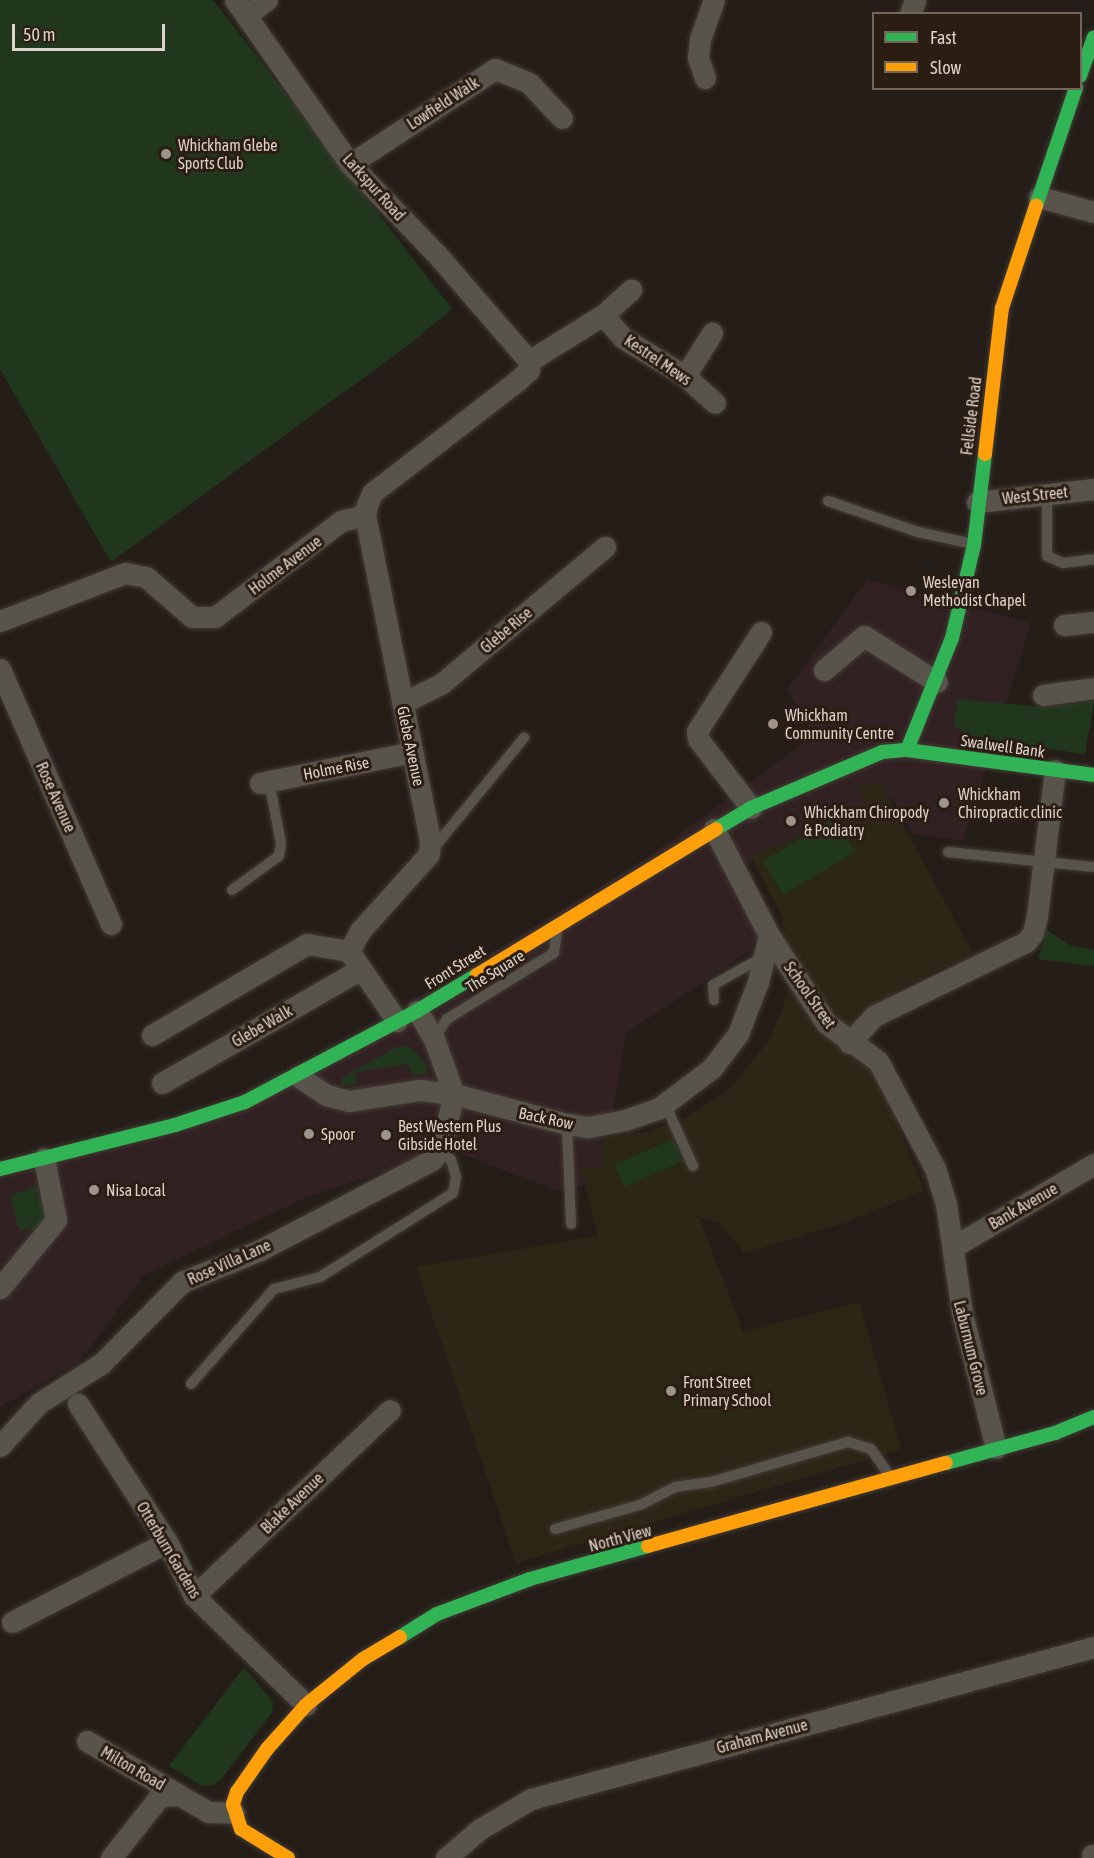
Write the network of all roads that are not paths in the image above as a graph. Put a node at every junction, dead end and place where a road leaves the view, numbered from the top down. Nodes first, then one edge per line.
1 (267, 0) edge
2 (714, 0) edge
3 (241, 8) edge
4 (1094, 38) edge
5 (1082, 71) edge
6 (705, 78) dead end
7 (1075, 90) edge
8 (562, 118) dead end
9 (350, 164) junction
10 (1039, 197) junction
11 (1094, 212) edge
12 (631, 290) dead end
13 (603, 315) junction
14 (712, 333) dead end
15 (530, 361) junction
16 (685, 376) junction
17 (715, 403) dead end
18 (1094, 489) edge
19 (1047, 494) junction
20 (828, 501) dead end
21 (977, 502) junction
22 (365, 515) junction
23 (974, 544) junction
24 (605, 547) dead end
25 (1094, 559) edge
26 (0, 621) edge
27 (1094, 622) edge
28 (1064, 625) dead end
29 (761, 632) dead end
30 (0, 669) edge
31 (824, 670) dead end
32 (937, 682) junction
33 (1094, 688) edge
34 (1043, 695) dead end
35 (402, 703) junction
36 (524, 738) dead end
37 (907, 750) junction
38 (412, 752) junction
39 (1055, 770) junction
40 (1094, 775) edge
41 (264, 782) joint
42 (751, 808) junction
43 (714, 829) junction
44 (948, 852) dead end
45 (429, 854) junction
46 (1045, 862) junction
47 (1094, 867) edge
48 (232, 890) dead end
49 (557, 923) junction
50 (111, 924) dead end
51 (769, 935) junction
52 (349, 951) junction
53 (761, 958) junction
54 (361, 969) junction
55 (714, 1000) dead end
56 (417, 1011) junction
57 (397, 1021) junction
58 (152, 1035) dead end
59 (434, 1039) junction
60 (849, 1043) junction
61 (298, 1076) junction
62 (162, 1083) dead end
63 (454, 1094) junction
64 (665, 1104) junction
65 (567, 1124) junction
66 (440, 1150) junction
67 (45, 1158) junction
68 (1094, 1164) edge
69 (693, 1166) dead end
70 (0, 1169) edge
71 (572, 1224) dead end
72 (953, 1247) junction
73 (0, 1288) edge
74 (191, 1384) dead end
75 (78, 1404) dead end
76 (390, 1410) dead end
77 (1094, 1417) edge
78 (8, 1431) edge
79 (0, 1446) edge
80 (996, 1448) junction
81 (892, 1478) junction
82 (555, 1529) dead end
83 (167, 1542) junction
84 (194, 1596) junction
85 (12, 1622) dead end
86 (1094, 1647) edge
87 (306, 1705) junction
88 (87, 1741) dead end
89 (178, 1795) junction
90 (234, 1813) junction
91 (111, 1858) edge
92 (288, 1858) edge
93 (446, 1858) edge

1 - 3 street
2 - 6 street
3 - 9 street, Larkspur Road
4 - 5 street
7 - 10 street, Fellside Road
8 - 9 street, Lowfield Walk
9 - 15 street, Larkspur Road
10 - 11 street
10 - 21 street, Fellside Road
12 - 13 street
13 - 15 street
13 - 16 street, Kestrel Mews
14 - 16 street
15 - 22 street
16 - 17 street, Kestrel Mews
18 - 19 street, West Street
19 - 21 street, West Street
19 - 25 lane
20 - 23 lane
21 - 23 street, Fellside Road
22 - 26 street, Holme Avenue
22 - 35 street, Glebe Avenue
23 - 32 street, Fellside Road
24 - 35 street, Glebe Rise
27 - 28 street
29 - 42 street
30 - 50 street, Rose Avenue
31 - 32 street
32 - 37 street, Fellside Road
33 - 34 street
35 - 38 street, Glebe Avenue
36 - 45 lane
37 - 39 street, Swalwell Bank
37 - 42 street, Front Street
38 - 41 street, Holme Rise
38 - 45 street, Glebe Avenue
39 - 40 street, Swalwell Bank
39 - 46 street
41 - 48 lane
42 - 43 street, Front Street
43 - 49 street, Front Street
43 - 51 street, School Street
44 - 46 lane
45 - 52 street
46 - 47 lane
46 - 60 street
49 - 56 street, Front Street
49 - 59 lane, The Square
51 - 53 street, Back Row
51 - 60 street, School Street
52 - 54 street
52 - 58 street
53 - 55 lane
53 - 64 street, Back Row
54 - 57 street
54 - 62 street, Glebe Walk
56 - 57 street, Front Street
56 - 59 street
57 - 61 street, Front Street
59 - 63 street
60 - 72 street, School Street
61 - 63 street, Back Row
61 - 67 street, Front Street
63 - 65 street, Back Row
63 - 66 street
64 - 65 street, Back Row
64 - 69 lane
65 - 71 lane
66 - 74 lane
66 - 78 street, Rose Villa Lane
67 - 70 street, Front Street
67 - 73 street
68 - 72 street, Bank Avenue
72 - 80 street, Laburnum Grove
75 - 83 street, Otterburn Gardens
76 - 84 street, Blake Avenue
77 - 80 street, North View
78 - 79 street, Rose Villa Lane
80 - 81 street, North View
81 - 82 lane
81 - 87 street, North View
83 - 84 street, Otterburn Gardens
83 - 85 street
84 - 87 street, Otterburn Gardens
86 - 93 street, Graham Avenue
87 - 90 street, North View
88 - 89 street, Milton Road
89 - 90 street, Milton Road
89 - 91 street
90 - 92 street

